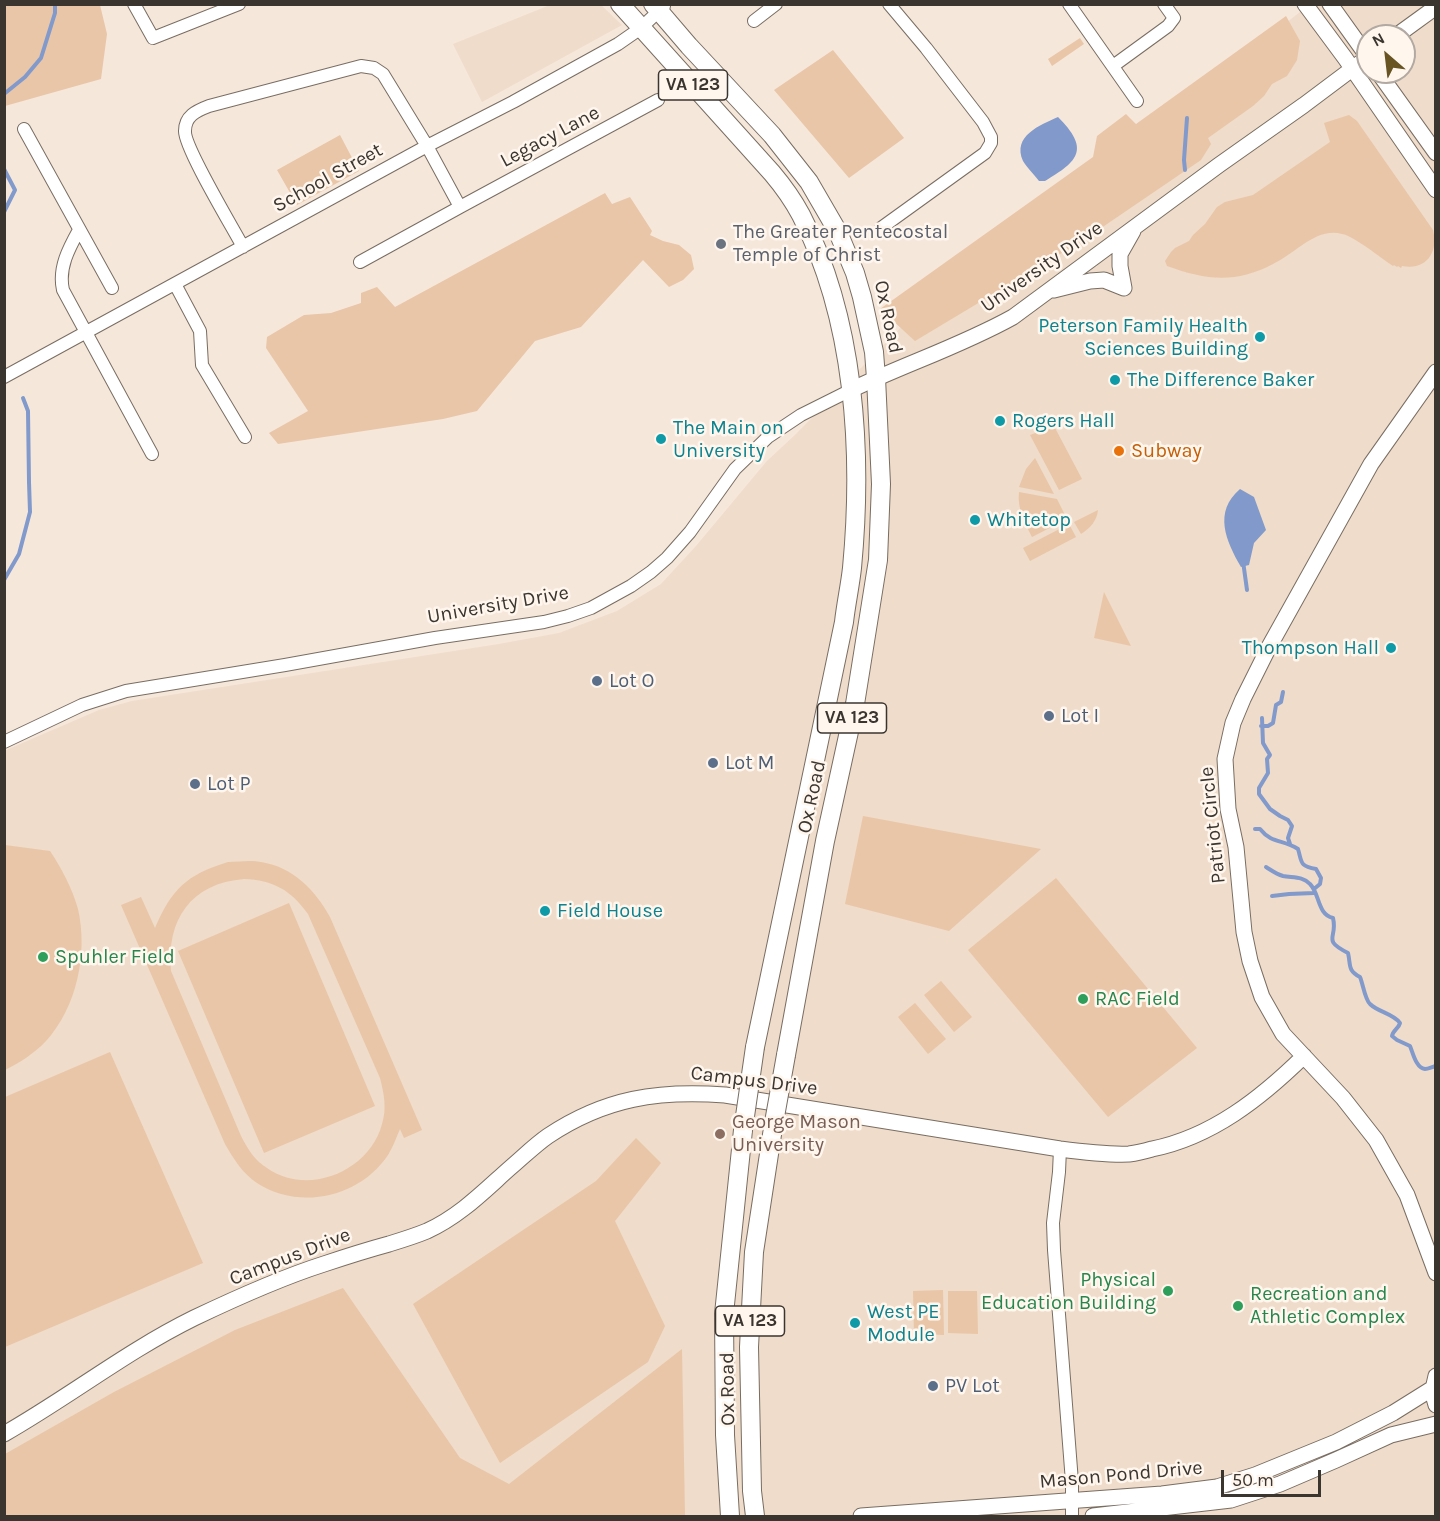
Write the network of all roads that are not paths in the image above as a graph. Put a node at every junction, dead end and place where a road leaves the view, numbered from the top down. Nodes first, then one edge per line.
1 (134, 4) edge
2 (239, 4) edge
3 (620, 4) edge
4 (776, 4) edge
5 (889, 4) edge
6 (1069, 4) edge
7 (1164, 4) edge
8 (1305, 4) edge
9 (1330, 4) edge
10 (659, 7) edge
11 (1436, 7) edge
12 (754, 21) dead end
13 (1413, 24) edge
14 (641, 28) junction
15 (1356, 40) edge
16 (1356, 65) edge
17 (1113, 66) junction
18 (1352, 68) junction
19 (1387, 84) edge
20 (658, 100) dead end
21 (1137, 101) dead end
22 (24, 129) dead end
23 (427, 146) junction
24 (1436, 153) edge
25 (1436, 190) edge
26 (460, 207) junction
27 (1135, 227) junction
28 (881, 228) dead end
29 (79, 230) junction
30 (243, 247) junction
31 (360, 262) dead end
32 (175, 284) junction
33 (111, 288) dead end
34 (1047, 292) junction
35 (87, 333) junction
36 (1436, 372) edge
37 (4, 377) edge
38 (876, 378) junction
39 (851, 390) junction
40 (245, 436) dead end
41 (152, 454) dead end
42 (4, 742) edge
43 (1304, 1056) junction
44 (1060, 1149) junction
45 (1436, 1273) edge
46 (1434, 1382) edge
47 (1436, 1405) edge
48 (1436, 1424) edge
49 (4, 1434) edge
50 (1072, 1509) edge
51 (730, 1516) edge
52 (755, 1516) edge
53 (861, 1516) edge
54 (1093, 1516) edge

1 - 2 street
3 - 14 main road, VA 123
4 - 12 street
5 - 28 street
6 - 17 street
7 - 17 street
8 - 18 street
9 - 15 street
10 - 14 street, School Street
10 - 38 main road, Ox Road / VA 123
11 - 13 street
14 - 23 street, School Street
14 - 39 main road, Ox Road / VA 123
16 - 18 street, University Drive
17 - 21 street
18 - 25 street
18 - 27 street, University Drive
19 - 24 street
20 - 26 street, Legacy Lane
22 - 29 street
23 - 26 street
23 - 30 street, School Street
23 - 30 street
26 - 31 street, Legacy Lane
27 - 34 street, University Drive
27 - 34 street
29 - 33 street
29 - 35 street
30 - 32 street, School Street
32 - 35 street, School Street
32 - 40 street
34 - 38 street, University Drive
35 - 37 street, School Street
35 - 41 street
36 - 43 street, Patriot Circle
38 - 39 street, University Drive
38 - 52 main road, Ox Road / VA 123, bridge
39 - 42 street, University Drive
39 - 51 main road, Ox Road / VA 123, bridge
43 - 44 street, Campus Drive
43 - 45 street, Patriot Circle
44 - 49 street, Campus Drive
44 - 50 street
46 - 47 street
46 - 50 street, Mason Pond Drive
48 - 54 street, Mason Pond Drive
50 - 53 street, Mason Pond Drive

